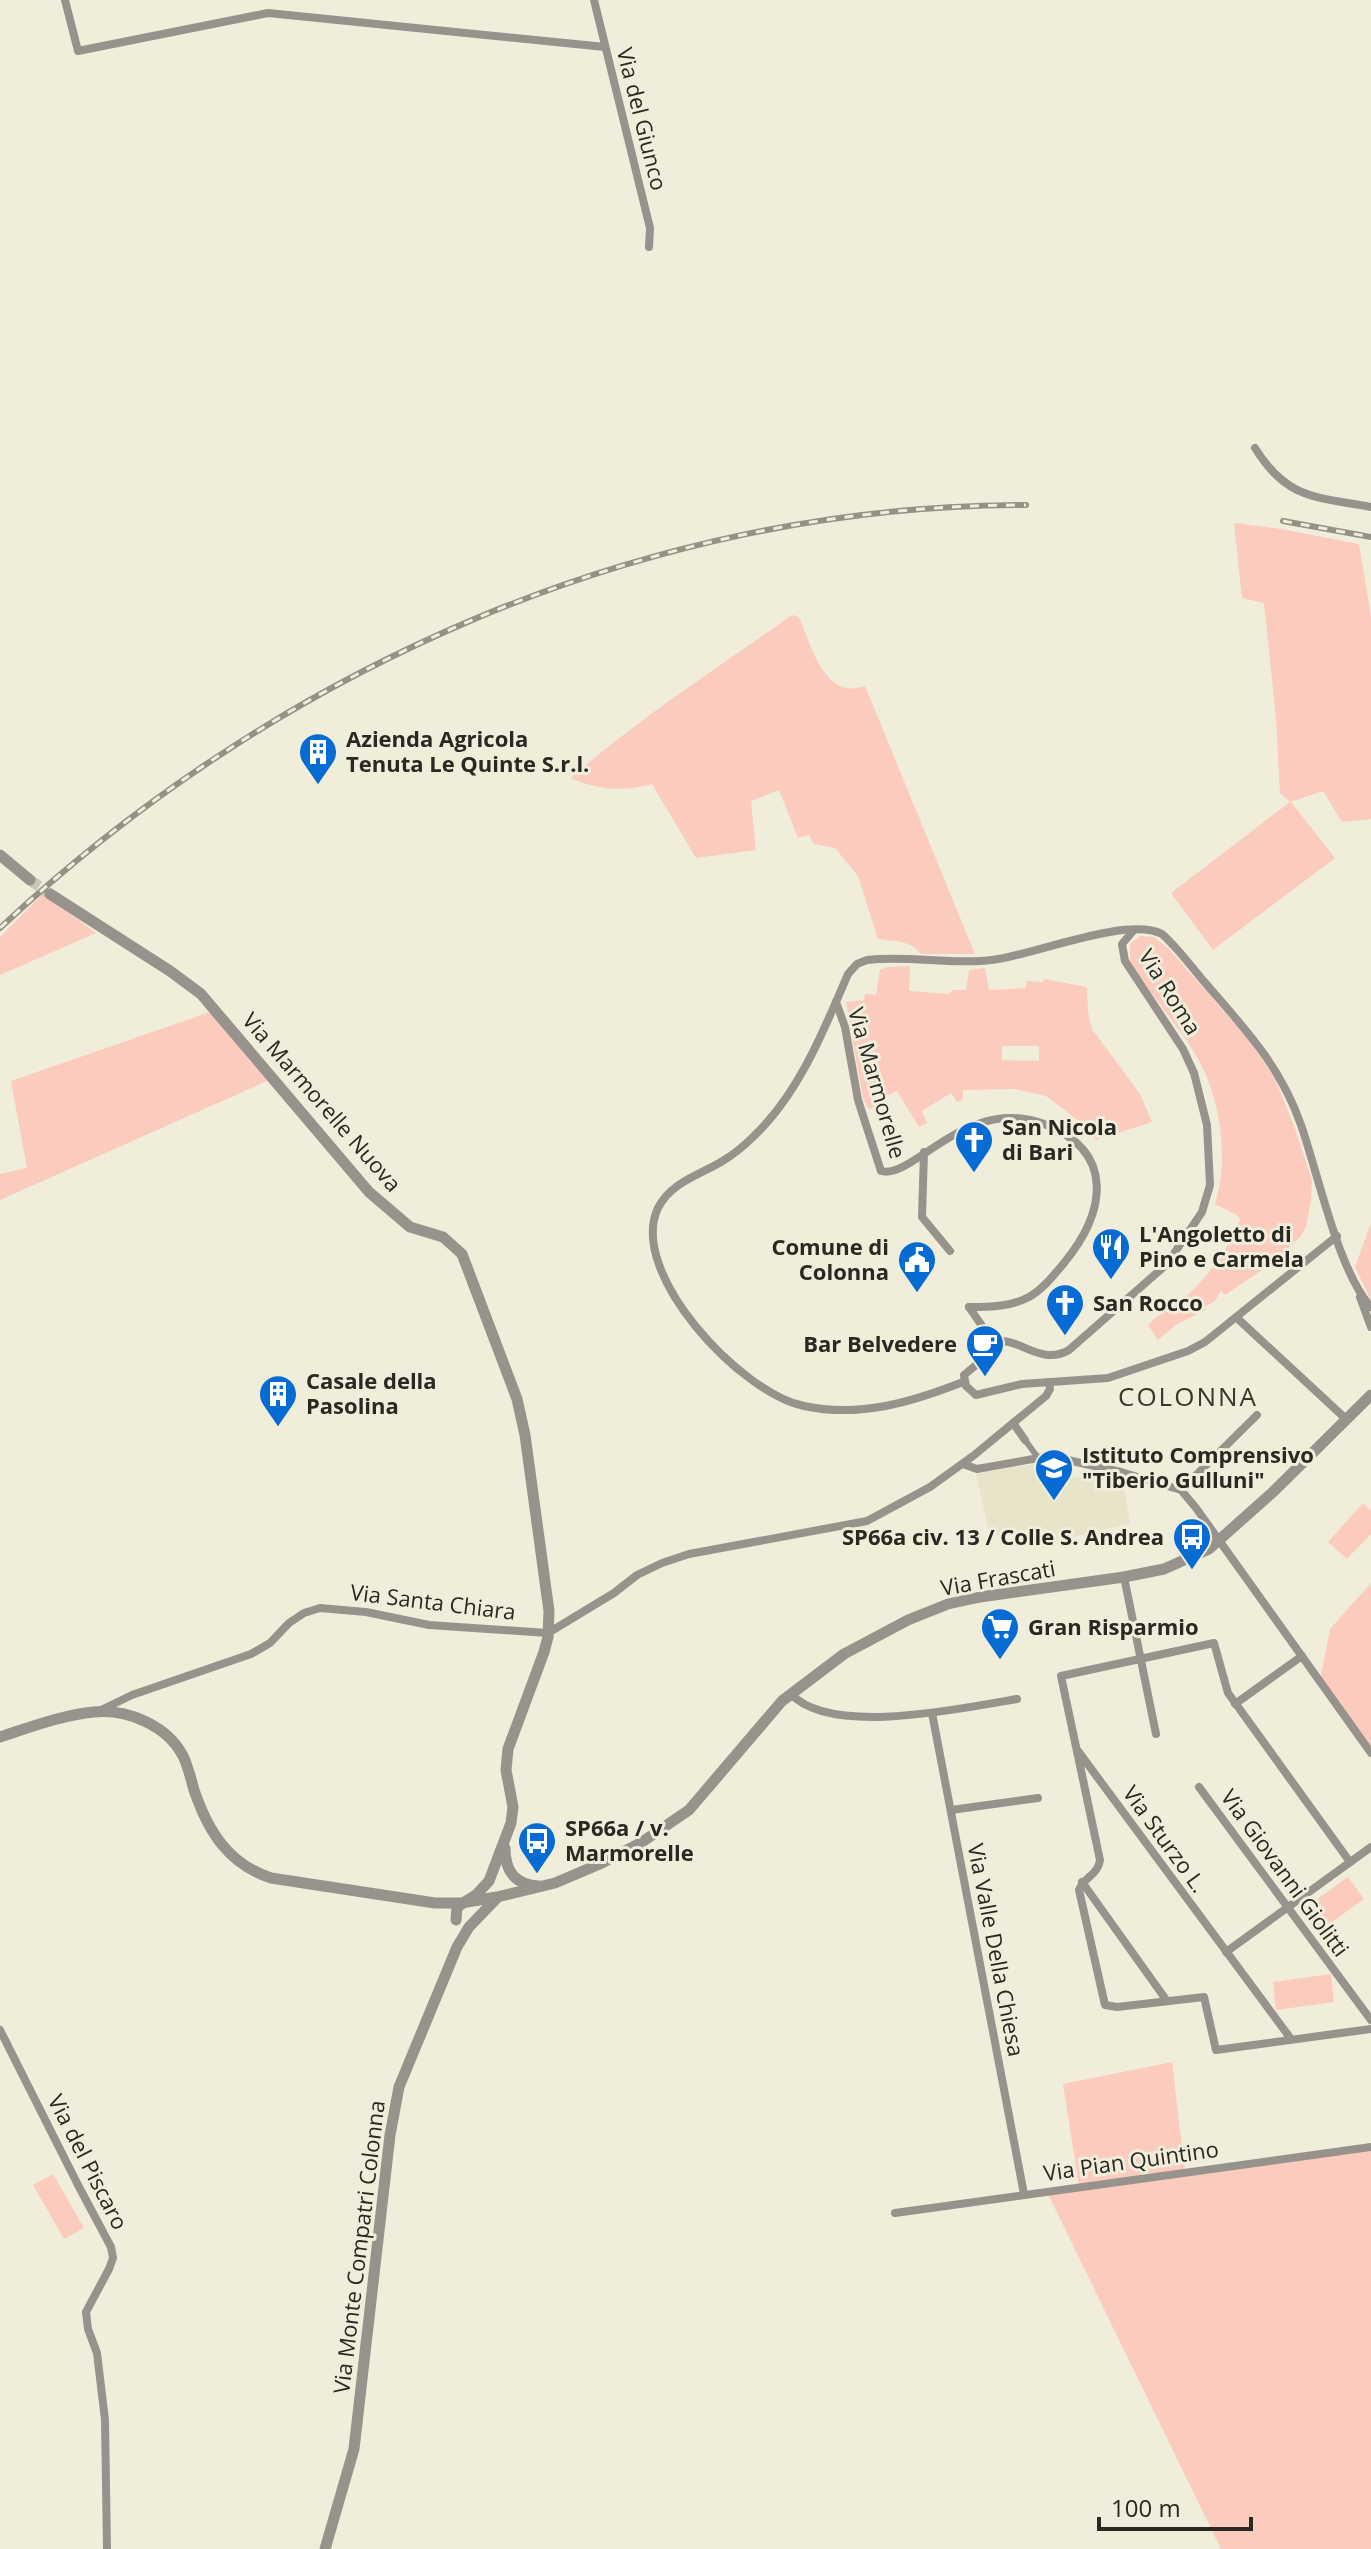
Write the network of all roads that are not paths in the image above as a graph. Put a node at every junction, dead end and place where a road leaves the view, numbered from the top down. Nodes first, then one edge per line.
1 (65, 0) edge
2 (594, 0) edge
3 (605, 47) junction
4 (649, 247) dead end
5 (1255, 448) dead end
6 (1371, 507) edge
7 (0, 855) edge
8 (30, 880) tunnel mouth
9 (50, 894) tunnel mouth
10 (1134, 931) junction
11 (836, 1002) junction
12 (924, 1152) junction
13 (1337, 1236) junction
14 (950, 1251) dead end
15 (1357, 1288) junction
16 (1371, 1307) edge
17 (1237, 1318) junction
18 (1371, 1327) edge
19 (993, 1342) junction
20 (1049, 1382) junction
21 (964, 1384) junction
22 (1369, 1395) edge
23 (1257, 1415) dead end
24 (1346, 1419) junction
25 (1013, 1423) junction
26 (1025, 1440) joint
27 (1039, 1459) junction
28 (963, 1464) junction
29 (1181, 1490) junction
30 (1219, 1541) junction
31 (1124, 1577) junction
32 (548, 1633) junction
33 (1302, 1656) junction
34 (1140, 1658) junction
35 (791, 1694) junction
36 (1017, 1699) dead end
37 (1235, 1704) junction
38 (98, 1712) junction
39 (932, 1713) junction
40 (1156, 1734) dead end
41 (0, 1737) edge
42 (1075, 1747) junction
43 (1371, 1753) edge
44 (1199, 1787) dead end
45 (1038, 1798) dead end
46 (951, 1810) junction
47 (505, 1843) junction
48 (1371, 1847) edge
49 (1350, 1862) junction
50 (1082, 1882) junction
51 (555, 1883) junction
52 (497, 1897) junction
53 (424, 1902) junction
54 (466, 1902) junction
55 (1288, 1908) junction
56 (456, 1920) junction
57 (474, 1921) junction
58 (1226, 1952) junction
59 (452, 1957) junction
60 (1167, 2001) junction
61 (1371, 2020) edge
62 (1371, 2029) edge
63 (0, 2030) edge
64 (1291, 2039) junction
65 (1371, 2147) edge
66 (1024, 2194) junction
67 (895, 2213) dead end
68 (107, 2549) edge
69 (325, 2549) edge

1 - 3 street
2 - 3 street, Via del Giunco
3 - 4 street, Via del Giunco
5 - 6 street
7 - 8 street
9 - 32 street, Via Marmorelle Nuova
10 - 11 street
10 - 13 street, Via Roma
10 - 19 street, Via Roma
11 - 12 street, Via Marmorelle
11 - 21 street
12 - 14 street
12 - 19 street
13 - 15 street, Via Roma
13 - 17 street
15 - 16 street, Via Roma
15 - 18 street
17 - 20 street
17 - 24 street
19 - 21 street
20 - 21 street
20 - 25 street
22 - 24 street, Via Frascati
23 - 29 street
24 - 30 street, Via Frascati
25 - 26 street
25 - 28 street
26 - 27 street
27 - 28 street
27 - 29 street
28 - 32 street
29 - 30 street
30 - 31 street, Via Frascati
30 - 33 street
31 - 34 street
31 - 35 street, Via Frascati
32 - 38 street, Via Santa Chiara
32 - 47 street, Via Marmorelle Nuova
33 - 37 street
33 - 43 street
34 - 37 street
34 - 40 street
34 - 42 street
35 - 39 street
35 - 51 street, Via Frascati
36 - 39 street
37 - 49 street
38 - 41 street
38 - 53 street
39 - 46 street, Via Valle Della Chiesa
42 - 50 street
42 - 58 street, Via Sturzo L.
44 - 55 street, Via Giovanni Giolitti
45 - 46 street
46 - 66 street, Via Valle Della Chiesa
47 - 51 street, Via Marmorelle Nuova
47 - 54 street, Via Marmorelle Nuova
48 - 49 street
49 - 55 street
50 - 60 street
50 - 60 street
51 - 52 street, Via Frascati
52 - 54 street, Via Frascati
52 - 57 street
53 - 54 street, Via Frascati
53 - 56 street
54 - 56 street, Via Marmorelle Nuova
54 - 57 street
55 - 58 street
55 - 61 street, Via Giovanni Giolitti
56 - 59 street
57 - 59 street
58 - 64 street, Via Sturzo L.
59 - 69 street, Via Monte Compatri Colonna
60 - 64 street
62 - 64 street
63 - 68 street, Via del Piscaro
65 - 66 street, Via Pian Quintino
66 - 67 street, Via Pian Quintino

